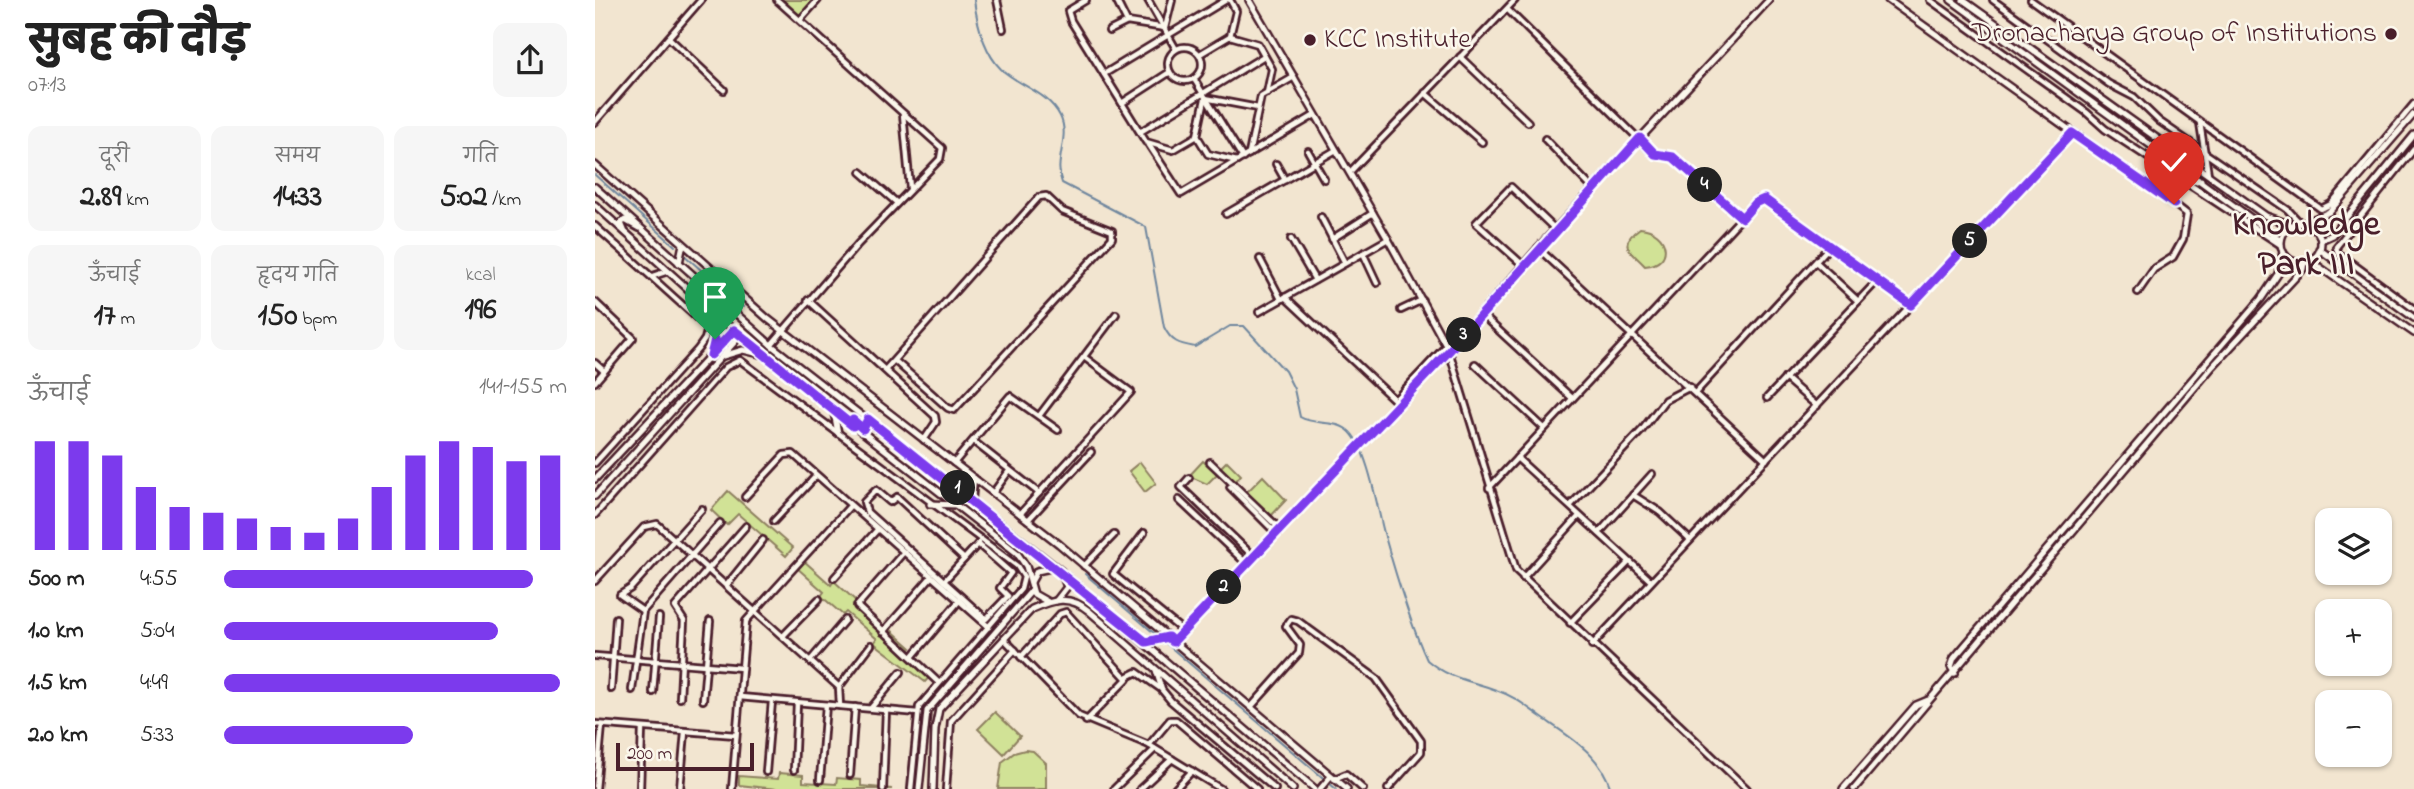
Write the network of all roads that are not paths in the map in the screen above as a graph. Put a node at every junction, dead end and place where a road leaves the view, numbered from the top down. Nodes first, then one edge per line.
1 (701, 0) edge
2 (777, 0) edge
3 (818, 0) edge
4 (996, 0) edge
5 (1086, 0) edge
6 (1116, 0) edge
7 (1148, 0) edge
8 (1172, 0) edge
9 (1228, 0) edge
10 (1249, 0) edge
11 (1515, 0) edge
12 (1769, 0) edge
13 (1888, 0) edge
14 (1930, 0) edge
15 (1951, 0) edge
16 (1963, 0) edge
17 (1993, 0) edge
18 (2031, 0) edge
19 (1507, 9) junction
20 (800, 20) junction
21 (1126, 22) junction
22 (1165, 28) junction
23 (1003, 29) dead end
24 (1109, 31) dead end
25 (1168, 34) junction
26 (1230, 36) junction
27 (669, 38) junction
28 (1176, 49) junction
29 (1200, 54) junction
30 (1264, 56) junction
31 (1460, 57) junction
32 (1170, 72) junction
33 (1104, 74) junction
34 (1294, 78) junction
35 (1194, 79) junction
36 (724, 90) dead end
37 (1267, 93) junction
38 (1425, 93) junction
39 (1204, 95) junction
40 (1122, 103) junction
41 (2414, 104) edge
42 (1258, 108) junction
43 (903, 113) junction
44 (2414, 114) edge
45 (1315, 115) junction
46 (595, 122) edge
47 (1528, 122) dead end
48 (2200, 122) junction
49 (1140, 132) junction
50 (2072, 133) junction
51 (2414, 135) edge
52 (1197, 136) junction
53 (1640, 138) junction
54 (1545, 139) dead end
55 (1146, 142) junction
56 (1482, 142) dead end
57 (2414, 149) edge
58 (1336, 150) junction
59 (2204, 150) junction
60 (1308, 151) dead end
61 (1249, 154) junction
62 (1243, 158) junction
63 (2393, 160) junction
64 (1237, 161) junction
65 (1314, 162) junction
66 (1276, 164) dead end
67 (595, 165) edge
68 (2400, 166) junction
69 (861, 172) dead end
70 (1350, 172) junction
71 (2208, 174) junction
72 (1324, 179) dead end
73 (1285, 180) junction
74 (2201, 180) junction
75 (2183, 183) junction
76 (595, 187) edge
77 (910, 188) junction
78 (1593, 189) junction
79 (2155, 189) junction
80 (897, 203) junction
81 (595, 205) edge
82 (1374, 213) junction
83 (1226, 214) dead end
84 (1321, 217) dead end
85 (1742, 218) junction
86 (2300, 224) junction
87 (596, 228) edge
88 (643, 229) junction
89 (1556, 230) junction
90 (626, 232) junction
91 (1291, 239) dead end
92 (1332, 239) junction
93 (1388, 239) junction
94 (2321, 240) junction
95 (683, 244) junction
96 (2282, 245) junction
97 (1830, 246) junction
98 (1538, 248) junction
99 (2319, 249) junction
100 (1363, 253) junction
101 (2313, 258) junction
102 (1260, 259) dead end
103 (1816, 262) junction
104 (2304, 262) junction
105 (679, 263) junction
106 (1345, 263) junction
107 (1523, 265) junction
108 (668, 271) junction
109 (652, 276) junction
110 (1315, 280) junction
111 (1878, 280) junction
112 (1377, 283) dead end
113 (2138, 292) dead end
114 (1283, 298) junction
115 (808, 300) junction
116 (1422, 300) junction
117 (1858, 301) junction
118 (595, 302) edge
119 (706, 305) junction
120 (1911, 305) junction
121 (2414, 309) edge
122 (1401, 310) dead end
123 (1259, 312) dead end
124 (1117, 314) dead end
125 (1482, 315) junction
126 (2414, 318) edge
127 (734, 330) junction
128 (782, 331) junction
129 (2414, 333) edge
130 (740, 336) junction
131 (1632, 336) junction
132 (771, 345) junction
133 (1448, 348) junction
134 (763, 354) junction
135 (711, 355) junction
136 (1084, 357) junction
137 (719, 358) junction
138 (894, 360) junction
139 (595, 363) edge
140 (1475, 364) dead end
141 (886, 369) junction
142 (604, 371) junction
143 (1785, 378) junction
144 (595, 382) edge
145 (1690, 387) junction
146 (1696, 392) junction
147 (656, 395) junction
148 (668, 398) junction
149 (1571, 398) junction
150 (1767, 398) dead end
151 (1397, 402) junction
152 (1817, 406) junction
153 (833, 411) junction
154 (1039, 416) junction
155 (868, 419) junction
156 (853, 426) junction
157 (1544, 428) junction
158 (1058, 430) dead end
159 (838, 433) junction
160 (923, 440) junction
161 (973, 442) junction
162 (1091, 452) dead end
163 (1517, 458) junction
164 (1766, 460) junction
165 (1210, 462) dead end
166 (595, 463) edge
167 (954, 463) junction
168 (1009, 471) junction
169 (1652, 474) dead end
170 (816, 476) junction
171 (974, 478) junction
172 (1189, 478) dead end
173 (595, 479) edge
174 (1230, 487) dead end
175 (1489, 488) junction
176 (993, 493) junction
177 (1039, 493) junction
178 (1633, 495) junction
179 (595, 496) edge
180 (745, 497) dead end
181 (972, 500) junction
182 (1179, 500) dead end
183 (930, 504) junction
184 (956, 505) junction
185 (850, 506) junction
186 (1570, 506) junction
187 (702, 509) dead end
188 (1020, 514) junction
189 (595, 515) edge
190 (1579, 516) junction
191 (1028, 520) junction
192 (774, 521) dead end
193 (720, 523) dead end
194 (746, 526) dead end
195 (877, 530) junction
196 (1278, 531) junction
197 (1144, 533) dead end
198 (1599, 533) junction
199 (1114, 535) dead end
200 (1690, 540) junction
201 (676, 541) junction
202 (763, 541) dead end
203 (980, 542) junction
204 (903, 553) junction
205 (693, 556) junction
206 (1253, 556) junction
207 (964, 559) junction
208 (1629, 562) junction
209 (1246, 563) junction
210 (1084, 566) junction
211 (1056, 567) junction
212 (710, 571) junction
213 (1065, 575) junction
214 (931, 577) junction
215 (835, 578) dead end
216 (1523, 578) junction
217 (595, 581) edge
218 (944, 581) junction
219 (1651, 581) junction
220 (1031, 582) junction
221 (726, 586) junction
222 (1032, 590) junction
223 (819, 599) dead end
224 (959, 601) junction
225 (1056, 601) junction
226 (1048, 602) junction
227 (643, 611) junction
228 (754, 611) junction
229 (659, 617) dead end
230 (616, 618) dead end
231 (845, 620) dead end
232 (709, 621) dead end
233 (1570, 624) junction
234 (989, 627) junction
235 (1183, 631) junction
236 (883, 632) junction
237 (782, 636) junction
238 (1004, 639) junction
239 (1168, 639) junction
240 (1149, 641) junction
241 (976, 642) junction
242 (871, 645) dead end
243 (1592, 645) junction
244 (983, 646) junction
245 (1015, 650) junction
246 (595, 656) edge
247 (613, 657) junction
248 (912, 657) junction
249 (1021, 657) junction
250 (634, 659) junction
251 (655, 660) junction
252 (810, 661) junction
253 (682, 662) junction
254 (705, 664) junction
255 (742, 668) junction
256 (1156, 669) junction
257 (901, 672) dead end
258 (1955, 673) junction
259 (1127, 677) junction
260 (939, 683) junction
261 (839, 687) junction
262 (611, 689) dead end
263 (632, 690) dead end
264 (1162, 690) junction
265 (653, 692) dead end
266 (740, 697) junction
267 (680, 698) dead end
268 (702, 700) dead end
269 (1928, 700) junction
270 (772, 701) junction
271 (797, 703) junction
272 (826, 705) junction
273 (840, 706) junction
274 (855, 707) junction
275 (1251, 708) junction
276 (871, 709) junction
277 (886, 710) junction
278 (918, 713) junction
279 (1187, 715) junction
280 (1086, 721) junction
281 (1180, 722) junction
282 (595, 724) edge
283 (602, 725) junction
284 (642, 729) junction
285 (685, 732) junction
286 (736, 736) junction
287 (1149, 745) junction
288 (1155, 749) junction
289 (1231, 751) junction
290 (1172, 759) junction
291 (1223, 760) junction
292 (794, 770) dead end
293 (1192, 771) junction
294 (766, 772) dead end
295 (850, 775) dead end
296 (1331, 778) junction
297 (820, 779) dead end
298 (1319, 788) edge
299 (596, 789) edge
300 (640, 789) edge
301 (680, 789) edge
302 (732, 789) edge
303 (883, 789) edge
304 (911, 789) edge
305 (919, 789) edge
306 (933, 789) edge
307 (946, 789) edge
308 (1114, 789) edge
309 (1140, 789) edge
310 (1175, 789) edge
311 (1221, 789) edge
312 (1257, 789) edge
313 (1275, 789) edge
314 (1293, 789) edge
315 (1347, 789) edge
316 (1363, 789) edge
317 (1388, 789) edge
318 (1747, 789) edge
319 (1843, 789) edge
320 (1854, 789) edge

1 - 27 street
2 - 20 street
3 - 20 street
4 - 23 street
5 - 33 street
6 - 21 street
7 - 22 street
8 - 22 street
9 - 25 street
9 - 26 street
10 - 34 street
11 - 19 street
12 - 53 street
13 - 50 street
14 - 75 street
15 - 74 street
16 - 71 street
17 - 59 street
18 - 48 street
19 - 31 street
19 - 53 street
20 - 43 street
21 - 22 street
21 - 24 street
22 - 25 street
25 - 28 street
25 - 33 street
26 - 29 street
26 - 30 street
27 - 36 street
27 - 46 street
28 - 29 street
28 - 32 street
29 - 35 street
30 - 37 street
30 - 39 street
31 - 38 street
31 - 47 street
32 - 35 street
32 - 40 street
33 - 40 street
34 - 37 street
34 - 45 street
35 - 39 street
37 - 42 street
38 - 56 street
38 - 70 street
39 - 42 street
39 - 49 street
39 - 52 street
39 - 62 street
40 - 49 street
41 - 48 street
42 - 61 street
43 - 77 street
43 - 77 street
44 - 86 street
45 - 58 street
45 - 61 street
48 - 59 street
49 - 55 street
50 - 79 street
50 - 120 street
51 - 63 street
52 - 55 street
52 - 64 street
53 - 78 street
53 - 85 street
54 - 78 street
55 - 64 street
57 - 68 street
58 - 65 street
58 - 70 street
59 - 71 street
59 - 86 street
60 - 65 street
61 - 62 street
62 - 64 street
63 - 68 street
63 - 94 street
65 - 72 street
65 - 73 street
66 - 73 street
67 - 95 street
68 - 121 street
69 - 80 street
70 - 82 street
71 - 86 street
73 - 83 street
74 - 75 street
74 - 96 street
75 - 79 street
75 - 96 street
76 - 88 street
77 - 80 street
78 - 89 street
79 - 113 street
80 - 115 street
81 - 90 street
82 - 92 street
82 - 93 street
84 - 92 street
85 - 97 street
85 - 131 street
86 - 94 street
86 - 96 street
87 - 109 street
88 - 90 street
88 - 105 street
89 - 98 street
89 - 107 street
90 - 108 street
91 - 110 street
92 - 106 street
93 - 100 street
93 - 116 street
94 - 99 street
95 - 105 street
95 - 128 street
96 - 104 street
96 - 258 street
97 - 103 street
97 - 111 street
98 - 107 street
98 - 131 street
99 - 101 street
99 - 126 street
100 - 106 street
100 - 112 street
101 - 104 street
101 - 129 street
102 - 114 street
103 - 117 street
103 - 146 street
104 - 258 street
105 - 132 street
106 - 110 street
107 - 125 street
108 - 109 street
108 - 119 street
109 - 147 street
110 - 114 street
111 - 117 street
111 - 120 street
114 - 123 street
114 - 151 street
115 - 128 street
115 - 141 street
116 - 122 street
116 - 133 street
117 - 143 street
118 - 142 street
119 - 127 street
119 - 135 street
120 - 152 street
124 - 136 street
125 - 133 street
125 - 149 street
127 - 130 street
127 - 135 street
128 - 132 street
128 - 160 street
130 - 134 street
130 - 137 street
131 - 145 street
131 - 149 street
132 - 155 street
133 - 151 street
133 - 175 street
134 - 137 street
134 - 153 street
135 - 148 street
136 - 154 street
136 - 177 street
137 - 179 street
138 - 138 street
138 - 141 street
139 - 142 street
140 - 157 street
141 - 160 street
142 - 144 street
143 - 150 street
143 - 152 street
145 - 146 street
145 - 186 street
146 - 164 street
147 - 148 street
147 - 166 street
148 - 173 street
149 - 157 street
151 - 196 street
152 - 164 street
153 - 156 street
153 - 159 street
154 - 158 street
154 - 161 street
155 - 156 street
155 - 181 street
156 - 184 street
157 - 163 street
159 - 183 street
159 - 189 street
160 - 167 street
161 - 167 street
161 - 168 street
162 - 191 street
163 - 175 street
163 - 186 street
164 - 200 street
165 - 196 street
167 - 171 street
168 - 176 street
168 - 177 street
169 - 178 street
170 - 180 street
170 - 185 street
170 - 192 street
171 - 176 street
171 - 181 street
172 - 206 street
174 - 196 street
175 - 216 street
176 - 188 street
177 - 188 street
178 - 198 street
178 - 200 street
181 - 211 street
182 - 209 street
183 - 184 street
183 - 203 street
184 - 220 street
185 - 195 street
185 - 228 street
186 - 190 street
187 - 201 street
188 - 191 street
190 - 198 street
190 - 216 street
191 - 210 street
193 - 205 street
194 - 212 street
195 - 204 street
195 - 215 street
196 - 206 street
197 - 235 street
198 - 208 street
199 - 210 street
200 - 219 street
201 - 205 street
201 - 217 street
201 - 227 street
202 - 221 street
203 - 207 street
203 - 218 street
203 - 234 street
204 - 214 street
204 - 236 street
205 - 212 street
205 - 227 street
206 - 209 street
207 - 218 street
207 - 218 street
208 - 219 street
208 - 233 street
209 - 235 street
210 - 239 street
211 - 213 street
211 - 220 street
212 - 221 street
212 - 253 street
213 - 225 street
213 - 240 street
214 - 224 street
214 - 236 street
216 - 233 street
219 - 243 street
220 - 222 street
221 - 228 street
222 - 226 street
222 - 244 street
223 - 237 street
224 - 234 street
224 - 248 street
225 - 226 street
225 - 256 street
226 - 238 street
227 - 250 street
228 - 237 street
228 - 255 street
229 - 251 street
230 - 247 street
231 - 252 street
232 - 254 street
233 - 243 street
234 - 241 street
235 - 239 street
236 - 248 street
237 - 252 street
238 - 245 street
238 - 306 street
239 - 240 street
239 - 275 street
240 - 298 street
241 - 244 street
241 - 260 street
242 - 261 street
243 - 318 street
244 - 305 street
245 - 249 street
245 - 307 street
246 - 247 street
247 - 250 street
247 - 262 street
248 - 260 street
249 - 259 street
249 - 280 street
250 - 251 street
250 - 263 street
251 - 253 street
251 - 265 street
252 - 261 street
253 - 254 street
253 - 267 street
254 - 255 street
254 - 268 street
255 - 266 street
256 - 264 street
256 - 314 street
257 - 276 street
258 - 269 street
259 - 264 street
259 - 280 street
260 - 278 street
261 - 273 street
264 - 279 street
266 - 270 street
266 - 286 street
269 - 319 street
269 - 320 street
270 - 271 street
270 - 294 street
271 - 272 street
271 - 292 street
272 - 273 street
272 - 297 street
273 - 274 street
274 - 276 street
274 - 295 street
275 - 296 street
275 - 317 street
276 - 277 street
277 - 278 street
277 - 303 street
278 - 304 street
279 - 281 street
279 - 289 street
280 - 287 street
281 - 287 street
281 - 291 street
282 - 283 street
283 - 284 street
283 - 299 street
284 - 285 street
284 - 300 street
285 - 286 street
285 - 301 street
286 - 302 street
287 - 288 street
288 - 290 street
288 - 308 street
289 - 291 street
289 - 313 street
290 - 293 street
290 - 309 street
291 - 312 street
293 - 310 street
293 - 311 street
296 - 298 street
296 - 315 street
296 - 316 street

